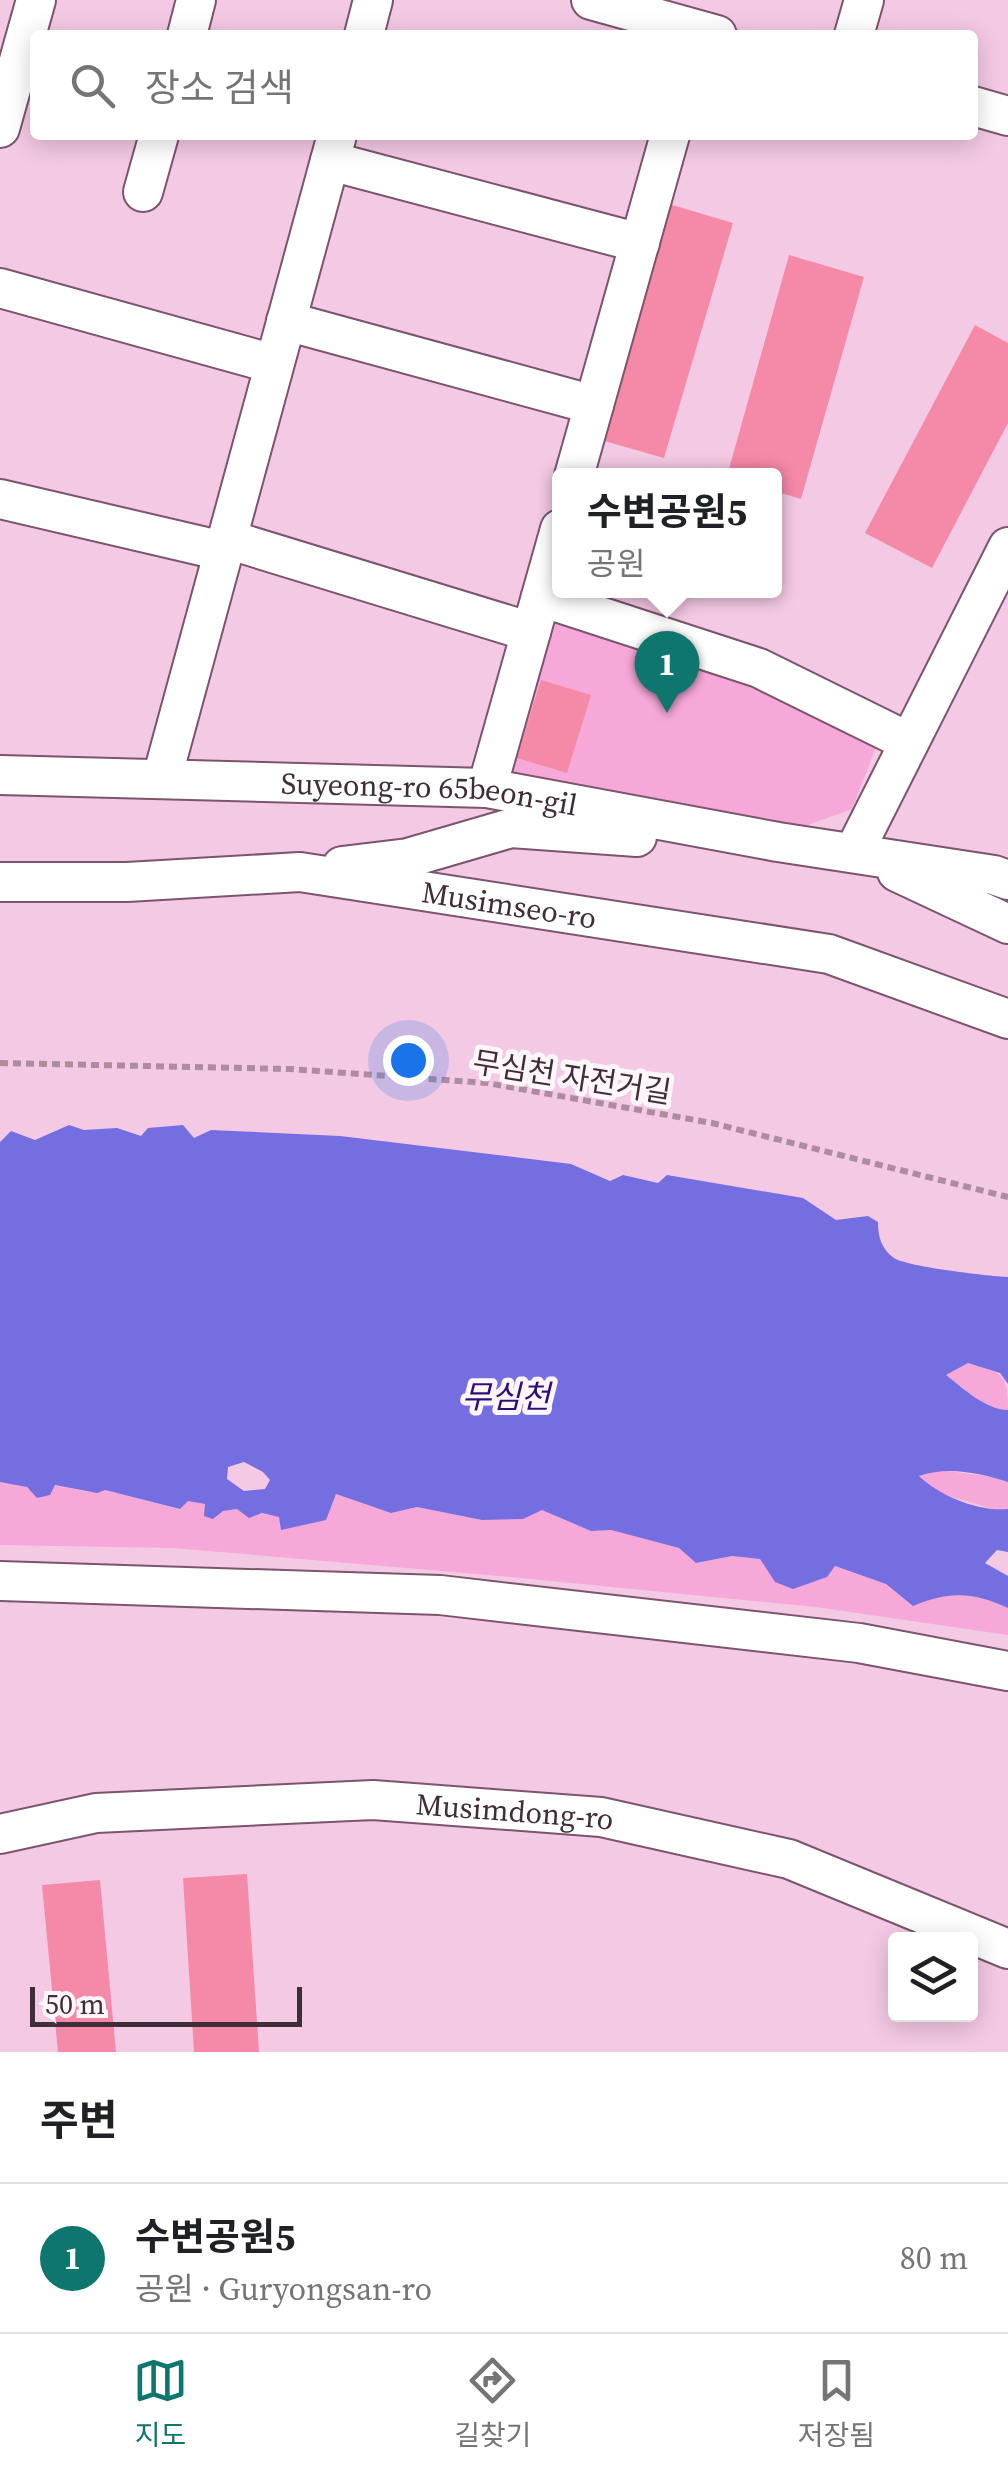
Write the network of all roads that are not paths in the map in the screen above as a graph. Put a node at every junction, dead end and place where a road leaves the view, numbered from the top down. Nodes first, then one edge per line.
1 (36, 0) edge
2 (196, 0) edge
3 (373, 0) edge
4 (591, 0) edge
5 (864, 0) edge
6 (705, 25) edge
7 (187, 30) edge
8 (365, 30) edge
9 (855, 30) edge
10 (0, 128) edge
11 (158, 140) edge
12 (669, 140) edge
13 (333, 148) edge
14 (143, 192) dead end
15 (640, 243) junction
16 (0, 288) edge
17 (286, 321) junction
18 (274, 364) junction
19 (594, 405) junction
20 (576, 468) edge
21 (0, 500) edge
22 (225, 545) junction
23 (1008, 546) edge
24 (552, 557) edge
25 (536, 614) junction
26 (909, 742) junction
27 (0, 774) edge
28 (162, 778) junction
29 (488, 788) junction
30 (854, 852) junction
31 (300, 872) junction
32 (1008, 880) edge
33 (0, 882) edge
34 (1008, 924) edge
35 (1008, 1018) edge
36 (0, 1581) edge
37 (1008, 1671) edge
38 (0, 1834) edge
39 (1008, 1949) edge

1 - 10 street
2 - 7 street
3 - 8 street
4 - 6 street
5 - 9 street
11 - 14 street
12 - 15 street
13 - 15 street
13 - 17 street
15 - 19 street
16 - 18 street
17 - 18 street
17 - 19 street
18 - 22 street
19 - 20 street
21 - 22 street
22 - 25 street
22 - 28 street
23 - 26 street
24 - 25 street
25 - 26 street
25 - 29 street
26 - 30 street
27 - 28 street, Suyeong-ro 65beon-gil
28 - 29 street, Suyeong-ro 65beon-gil
29 - 30 street, Suyeong-ro 65beon-gil
30 - 31 street
30 - 32 street
30 - 34 street
31 - 33 street, Musimseo-ro
31 - 35 street, Musimseo-ro
36 - 37 street
38 - 39 street, Musimdong-ro

